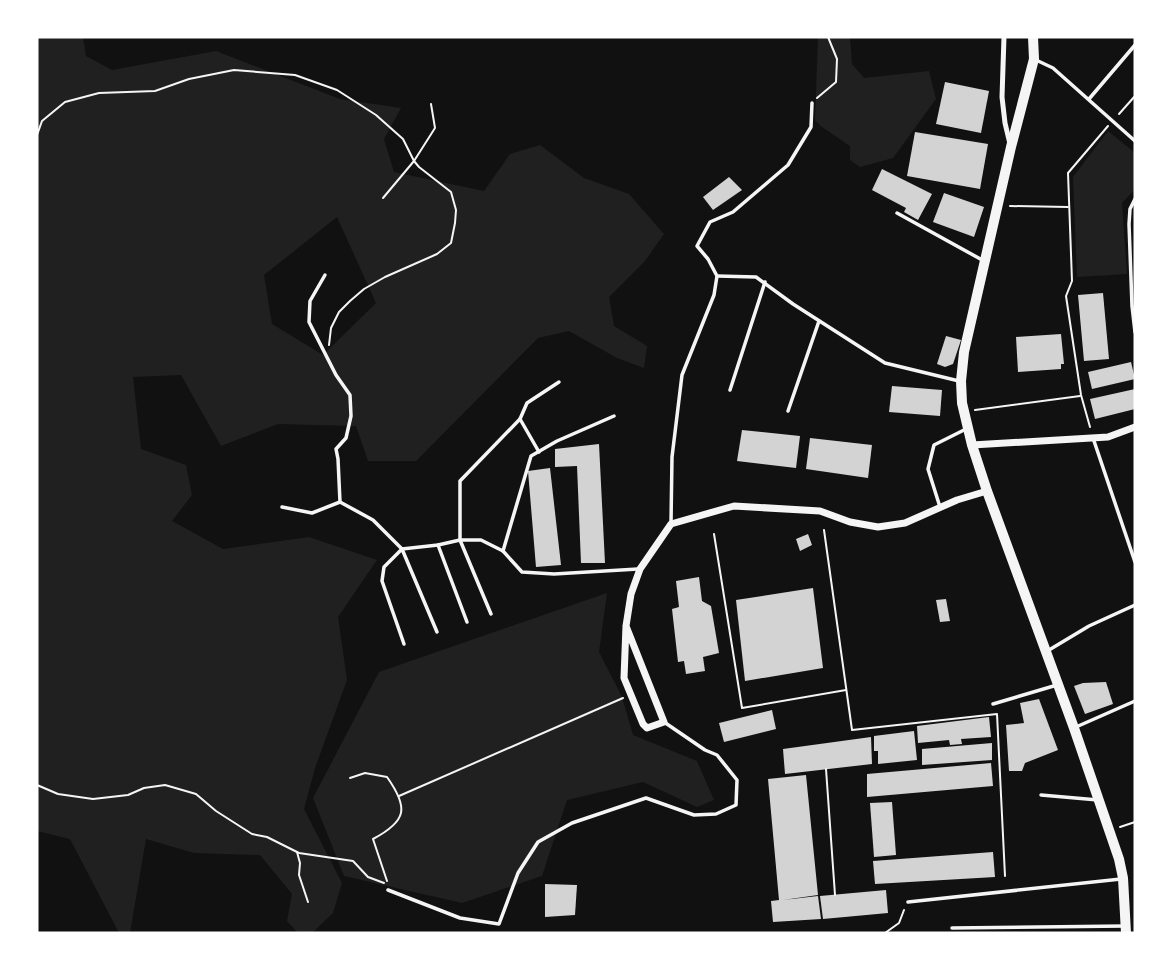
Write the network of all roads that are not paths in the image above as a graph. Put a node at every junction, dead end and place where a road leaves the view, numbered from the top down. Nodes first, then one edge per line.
1 (1004, 37) edge
2 (1033, 37) edge
3 (1135, 45) edge
4 (1034, 59) junction
5 (1088, 100) junction
6 (812, 103) road end
7 (1135, 141) edge
8 (1011, 147) junction
9 (1135, 199) edge
10 (897, 213) dead end
11 (985, 261) junction
12 (325, 275) dead end
13 (717, 276) junction
14 (765, 282) junction
15 (819, 321) junction
16 (1135, 332) edge
17 (961, 381) junction
18 (559, 382) dead end
19 (730, 390) dead end
20 (788, 411) dead end
21 (614, 416) dead end
22 (520, 419) junction
23 (1135, 427) edge
24 (968, 428) junction
25 (1093, 438) junction
26 (972, 445) junction
27 (539, 452) junction
28 (987, 491) junction
29 (340, 502) junction
30 (282, 507) dead end
31 (941, 508) junction
32 (671, 524) junction
33 (460, 540) junction
34 (438, 545) junction
35 (402, 548) junction
36 (503, 551) junction
37 (1135, 562) edge
38 (640, 569) junction
39 (1135, 605) edge
40 (491, 614) dead end
41 (467, 622) dead end
42 (626, 626) junction
43 (437, 632) dead end
44 (404, 644) dead end
45 (1047, 651) junction
46 (1059, 684) junction
47 (1135, 701) edge
48 (993, 704) dead end
49 (664, 722) junction
50 (1074, 727) junction
51 (1041, 795) dead end
52 (1099, 800) junction
53 (1123, 878) junction
54 (388, 888) road end
55 (1130, 892) edge
56 (908, 902) road end
57 (952, 928) dead end
58 (1126, 930) edge

1 - 8 street
2 - 4 main road
3 - 5 lane
4 - 5 lane
4 - 8 main road
5 - 7 lane
6 - 13 lane
8 - 11 main road
9 - 16 lane
10 - 11 lane
11 - 17 main road
12 - 29 lane
13 - 14 lane
13 - 32 lane
14 - 15 lane
14 - 19 lane
15 - 17 lane
15 - 20 lane
17 - 24 main road
18 - 22 lane
21 - 27 lane
22 - 27 lane
22 - 33 lane
23 - 25 street
24 - 26 main road
24 - 31 lane
25 - 26 street
25 - 37 lane
26 - 28 main road
27 - 36 lane
28 - 31 street
28 - 45 main road
29 - 30 lane
29 - 35 lane
31 - 32 street
32 - 38 street
33 - 34 lane
33 - 36 lane
33 - 40 lane
34 - 35 lane
34 - 41 lane
35 - 43 lane
35 - 44 lane
36 - 38 lane
38 - 42 street
39 - 45 lane
42 - 49 street
42 - 49 street
45 - 46 main road
46 - 48 lane
46 - 50 main road
47 - 50 lane
49 - 54 lane
50 - 52 main road
51 - 52 lane
52 - 53 main road
53 - 55 main road
53 - 56 lane
55 - 58 main road
57 - 58 lane

